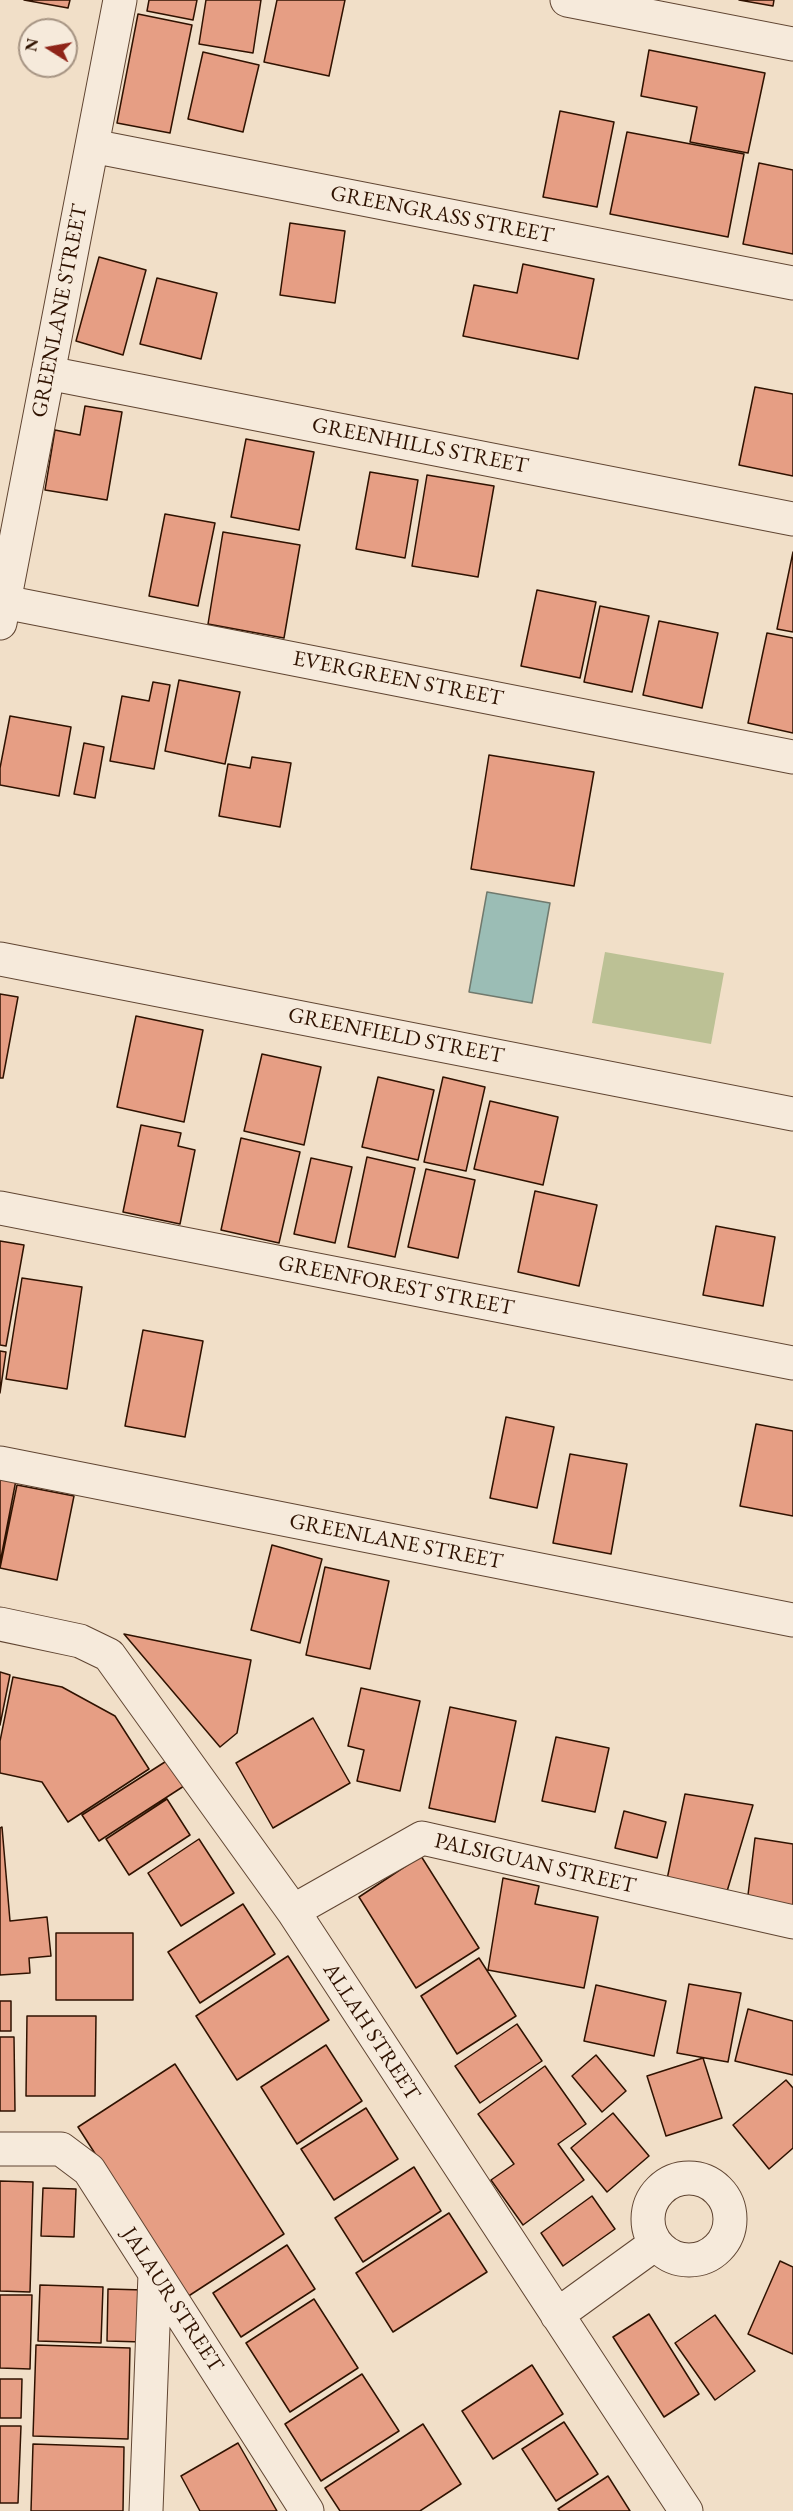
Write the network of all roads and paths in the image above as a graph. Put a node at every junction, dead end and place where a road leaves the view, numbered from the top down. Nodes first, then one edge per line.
1 (120, 0) edge
2 (567, 0) edge
3 (793, 44) edge
4 (92, 146) junction
5 (793, 283) edge
6 (48, 373) junction
7 (793, 519) edge
8 (2, 612) edge
9 (793, 757) edge
10 (0, 959) edge
11 (793, 1114) edge
12 (0, 1208) edge
13 (793, 1363) edge
14 (0, 1463) edge
15 (793, 1620) edge
16 (0, 1624) edge
17 (292, 1911) junction
18 (793, 1922) edge
19 (0, 2149) edge
20 (655, 2244) dead end
21 (155, 2274) junction
22 (557, 2315) junction
23 (146, 2511) edge
24 (307, 2511) edge
25 (686, 2511) edge

1 - 4 street, GREENLANE STREET
2 - 3 street
4 - 5 street, GREENGRASS STREET
4 - 6 street, GREENLANE STREET
6 - 7 street, GREENHILLS STREET
6 - 8 street, GREENLANE STREET
8 - 9 street, EVERGREEN STREET
10 - 11 street, GREENFIELD STREET
12 - 13 street, GREENFOREST STREET
14 - 15 street, GREENLANE STREET
16 - 17 street, ALLAH STREET
17 - 18 street, PALSIGUAN STREET
17 - 22 street, ALLAH STREET
19 - 21 street, JALAUR STREET
20 - 22 street
21 - 23 street
21 - 24 street, JALAUR STREET
22 - 25 street, ALLAH STREET

